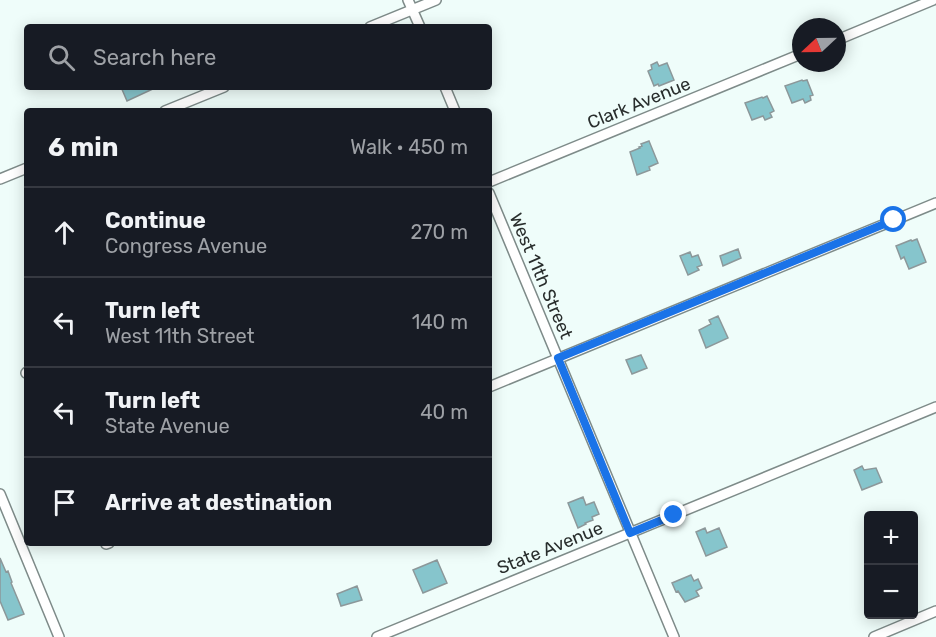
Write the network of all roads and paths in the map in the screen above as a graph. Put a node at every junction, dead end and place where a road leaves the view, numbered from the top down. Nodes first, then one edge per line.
1 (408, 0) edge
2 (436, 0) edge
3 (933, 0) edge
4 (412, 10) junction
5 (377, 24) edge
6 (419, 24) edge
7 (846, 35) edge
8 (792, 58) edge
9 (217, 90) edge
10 (446, 90) edge
11 (172, 108) edge
12 (454, 108) edge
13 (24, 169) edge
14 (0, 179) edge
15 (492, 181) edge
16 (492, 200) edge
17 (936, 203) edge
18 (558, 358) junction
19 (492, 386) edge
20 (936, 407) edge
21 (0, 494) edge
22 (630, 533) junction
23 (936, 611) edge
24 (59, 637) edge
25 (377, 637) edge
26 (674, 637) edge
27 (874, 637) edge

1 - 4 street
2 - 4 street
3 - 7 street
4 - 5 street
4 - 6 street
8 - 15 street, Clark Avenue
9 - 11 street
10 - 12 street
13 - 14 street
16 - 18 street, West 11th Street
17 - 18 street
18 - 19 street
18 - 22 street, West 11th Street
20 - 22 street, State Avenue
21 - 24 street
22 - 25 street, State Avenue
22 - 26 street, West 11th Street
23 - 27 street

